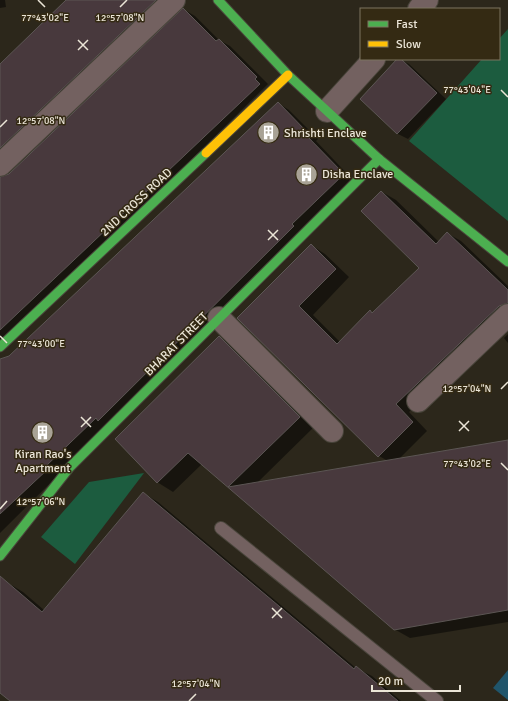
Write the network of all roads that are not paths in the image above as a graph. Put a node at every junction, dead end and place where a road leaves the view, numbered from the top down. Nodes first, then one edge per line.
1 (174, 0) edge
2 (218, 0) edge
3 (427, 0) edge
4 (420, 8) edge
5 (373, 60) edge
6 (288, 75) junction
7 (327, 111) junction
8 (379, 159) junction
9 (0, 165) edge
10 (508, 262) edge
11 (508, 315) edge
12 (219, 318) junction
13 (0, 347) edge
14 (418, 401) dead end
15 (332, 431) dead end
16 (221, 528) dead end
17 (0, 556) edge
18 (437, 701) edge

1 - 9 street
2 - 6 street
3 - 4 street
5 - 7 street
6 - 7 street
6 - 13 street, 2ND CROSS ROAD
7 - 8 street
8 - 10 street
8 - 12 street, BHARAT STREET
11 - 14 street
12 - 15 street
12 - 17 street, BHARAT STREET
16 - 18 lane

